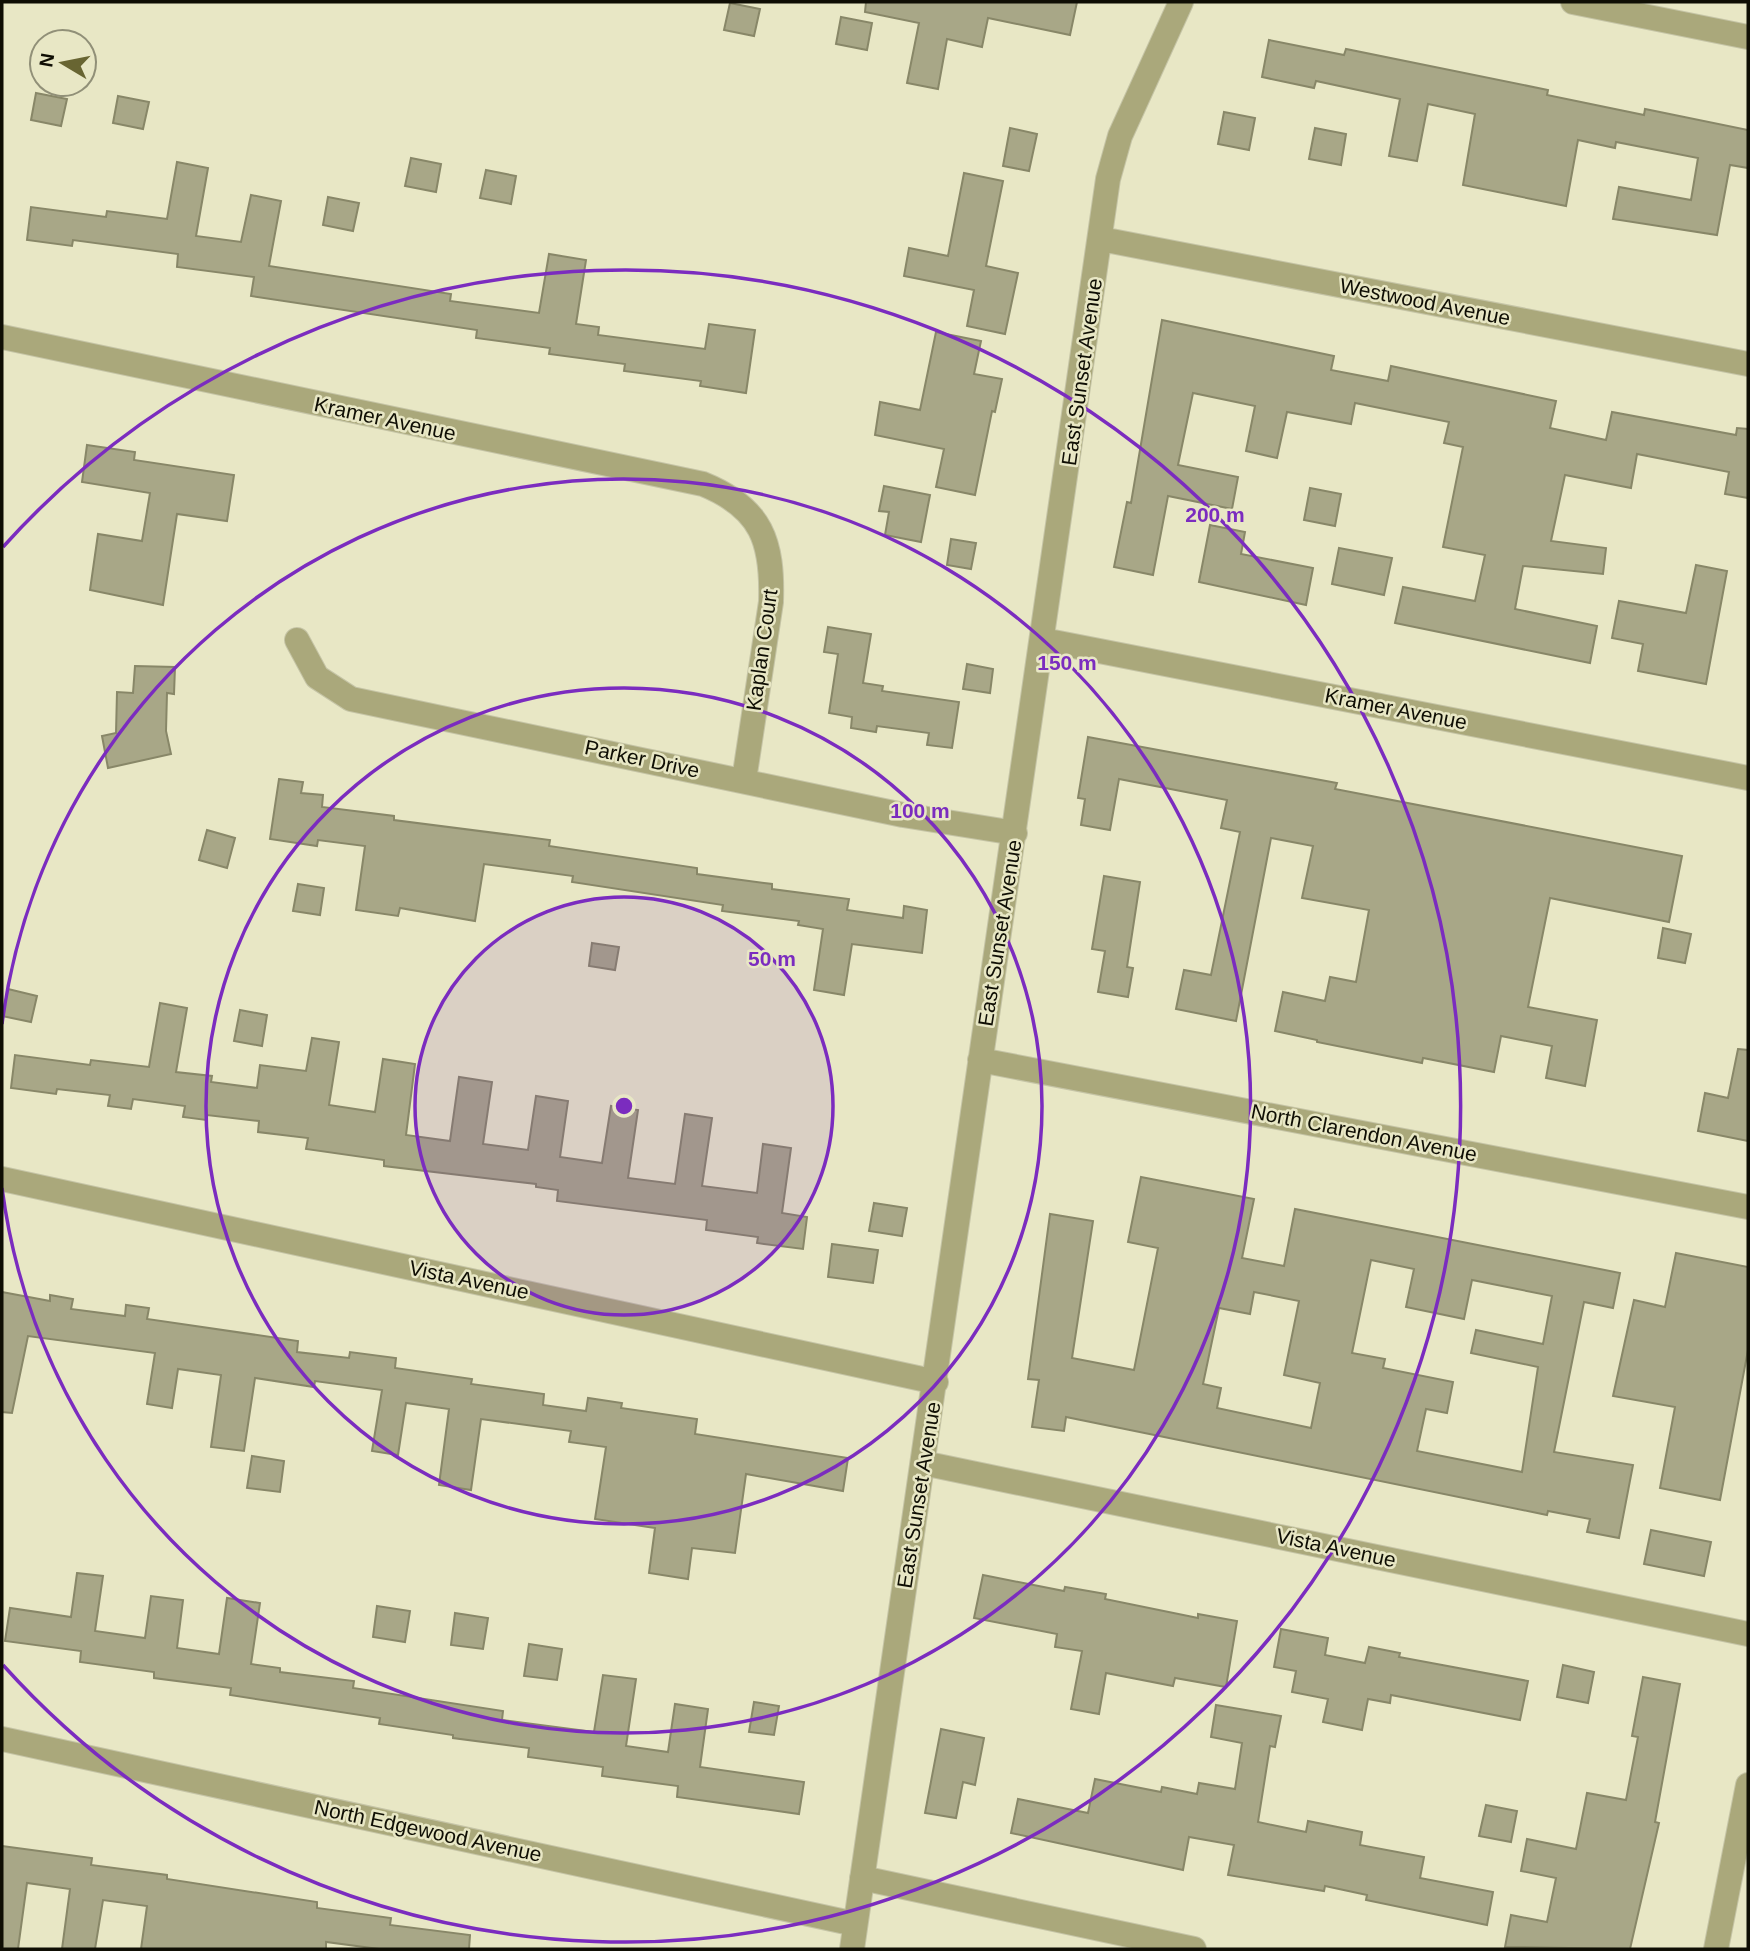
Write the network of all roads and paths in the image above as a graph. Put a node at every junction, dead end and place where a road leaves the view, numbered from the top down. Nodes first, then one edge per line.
1 (1181, 2) edge
2 (1573, 2) edge
3 (1677, 12) edge
4 (1748, 37) edge
5 (1101, 239) junction
6 (2, 337) edge
7 (1748, 365) edge
8 (757, 522) joint
9 (297, 640) dead end
10 (1043, 640) junction
11 (1748, 778) edge
12 (744, 780) junction
13 (1015, 833) junction
14 (980, 1060) junction
15 (2, 1179) edge
16 (1748, 1207) edge
17 (936, 1382) junction
18 (923, 1463) junction
19 (1748, 1634) edge
20 (2, 1739) edge
21 (1748, 1785) edge
22 (862, 1878) junction
23 (855, 1924) junction
24 (852, 1949) edge
25 (1194, 1949) edge
26 (1716, 1949) edge

1 - 5 street, East Sunset Avenue
2 - 3 street
3 - 4 street
5 - 7 street, Westwood Avenue
5 - 10 street, East Sunset Avenue
6 - 8 street, Kramer Avenue
8 - 12 street, Kaplan Court
9 - 12 street, Parker Drive
10 - 11 street, Kramer Avenue
10 - 13 street, East Sunset Avenue
12 - 13 street, Parker Drive
13 - 14 street, East Sunset Avenue
14 - 16 street, North Clarendon Avenue
14 - 17 street, East Sunset Avenue
15 - 17 street, Vista Avenue
17 - 18 street, East Sunset Avenue
18 - 19 street, Vista Avenue
18 - 22 street, East Sunset Avenue
20 - 23 street, North Edgewood Avenue
21 - 26 street
22 - 23 street, East Sunset Avenue
22 - 25 street
23 - 24 street

